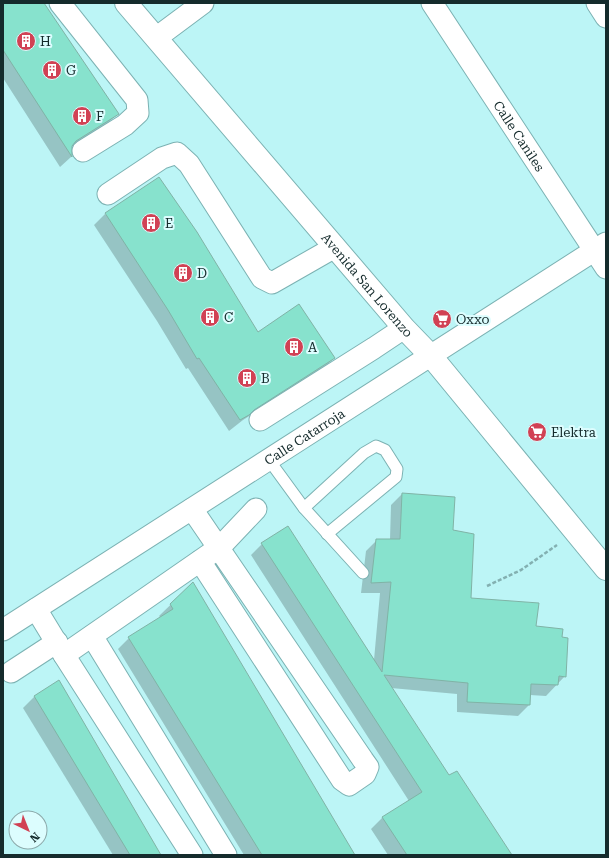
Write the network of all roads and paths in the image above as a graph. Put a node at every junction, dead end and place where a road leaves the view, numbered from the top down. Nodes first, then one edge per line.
1 (60, 3) edge
2 (126, 3) edge
3 (204, 3) edge
4 (432, 3) edge
5 (597, 3) edge
6 (606, 17) edge
7 (156, 38) junction
8 (83, 151) dead end
9 (108, 194) dead end
10 (334, 247) junction
11 (600, 247) edge
12 (606, 268) edge
13 (404, 328) junction
14 (431, 356) junction
15 (260, 420) dead end
16 (268, 460) junction
17 (304, 508) junction
18 (192, 509) junction
19 (256, 509) dead end
20 (574, 530) junction
21 (327, 534) junction
22 (220, 547) junction
23 (200, 561) junction
24 (606, 569) edge
25 (363, 573) dead end
26 (487, 586) dead end
27 (36, 609) junction
28 (3, 630) edge
29 (92, 636) junction
30 (60, 649) junction
31 (11, 672) dead end
32 (192, 855) edge
33 (226, 855) edge

1 - 8 street
2 - 7 main road, Avenida San Lorenzo
3 - 7 street
4 - 11 street, Calle Caniles
5 - 6 street
7 - 10 main road, Avenida San Lorenzo
9 - 10 street
10 - 13 main road, Avenida San Lorenzo
11 - 12 street, Calle Caniles
11 - 14 street, Calle Catarroja
13 - 14 main road, Avenida San Lorenzo
13 - 15 street
14 - 16 street, Calle Catarroja
14 - 20 main road, Avenida San Lorenzo
16 - 17 lane
16 - 18 street, Calle Catarroja
17 - 21 lane
17 - 21 lane
18 - 22 street
18 - 27 street, Calle Catarroja
19 - 22 street
20 - 24 main road, Avenida San Lorenzo
20 - 26 path
21 - 25 lane
22 - 23 street
22 - 23 street
23 - 29 street
27 - 28 street, Calle Catarroja
27 - 30 street
29 - 30 street
29 - 33 street
30 - 31 street
30 - 32 street

